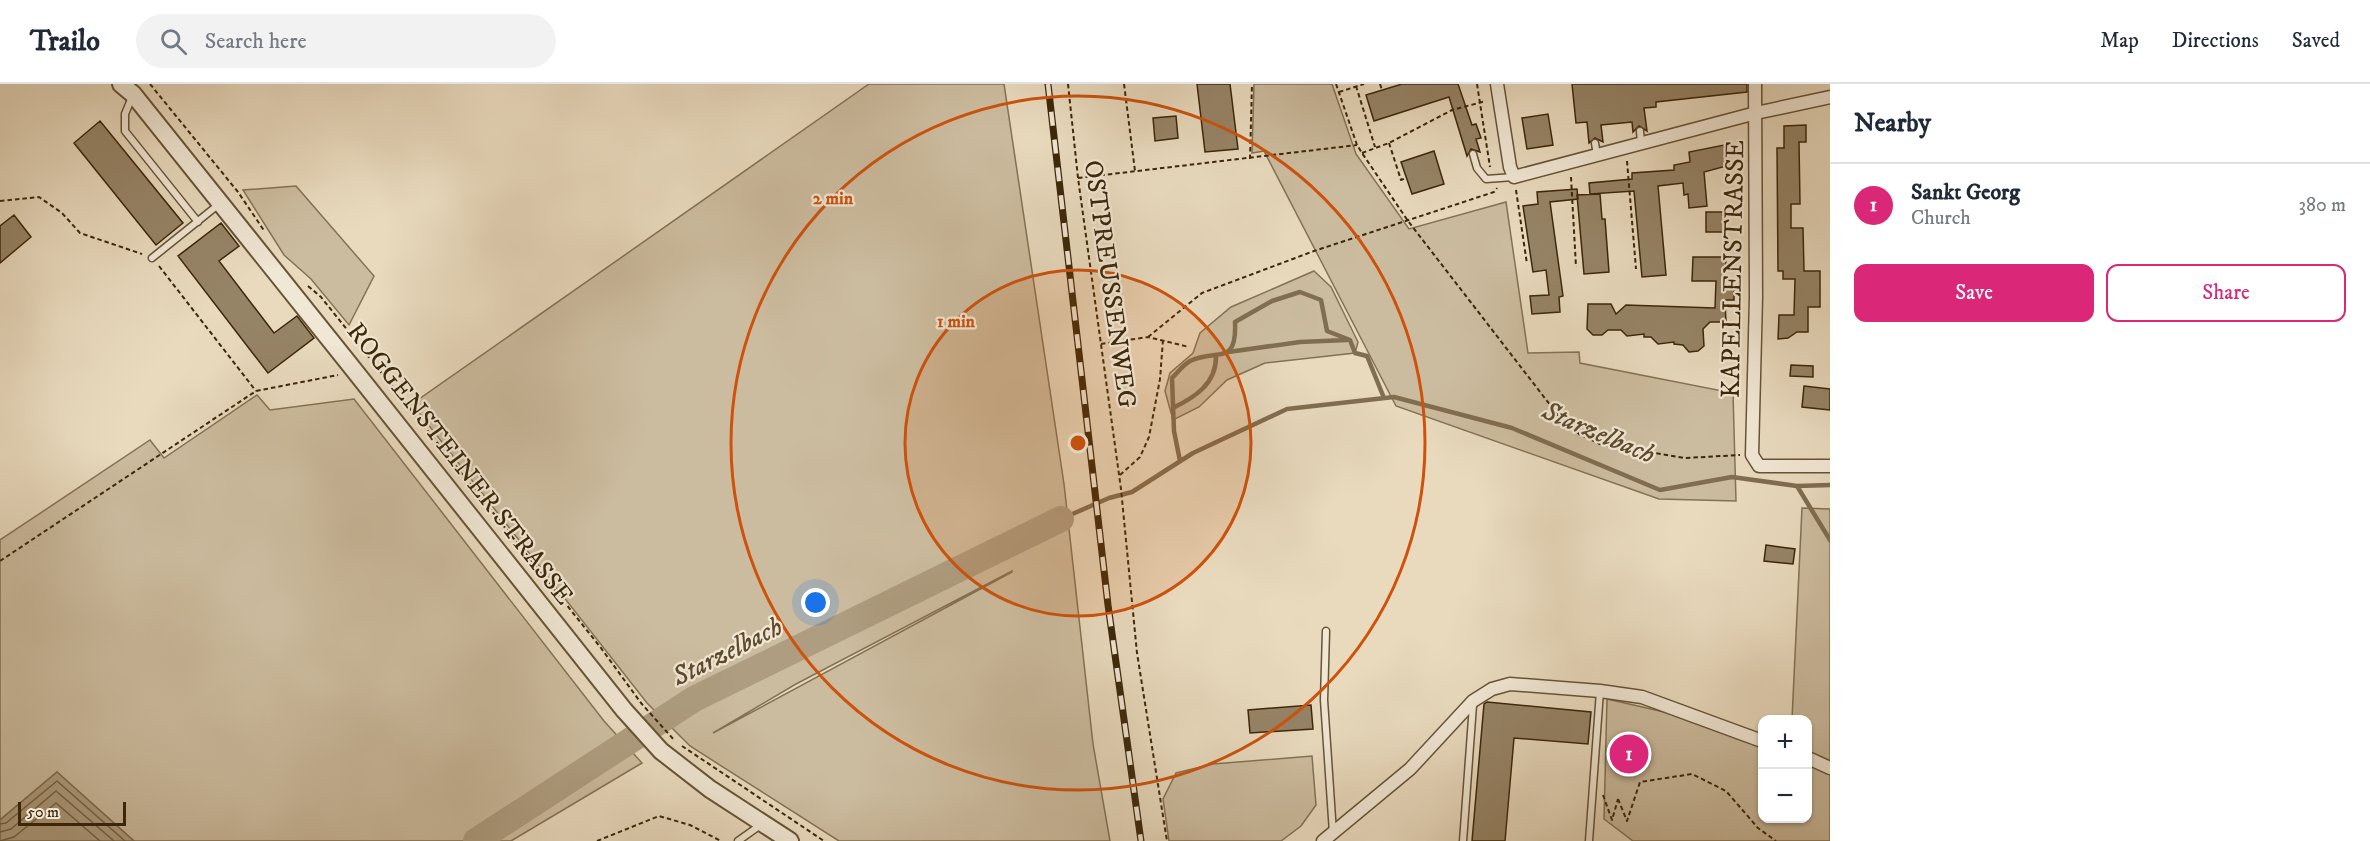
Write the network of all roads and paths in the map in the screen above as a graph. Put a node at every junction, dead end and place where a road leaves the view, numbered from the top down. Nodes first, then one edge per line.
1 (150, 84) edge
2 (1068, 84) edge
3 (1124, 84) edge
4 (1252, 84) edge
5 (1336, 84) edge
6 (1364, 84) edge
7 (1380, 84) edge
8 (1477, 84) edge
9 (1497, 84) edge
10 (1755, 84) edge
11 (1351, 86) edge
12 (1356, 86) junction
13 (127, 89) edge
14 (1382, 90) dead end
15 (1339, 92) junction
16 (1830, 97) edge
17 (1500, 98) junction
18 (1479, 102) junction
19 (1756, 113) junction
20 (1389, 143) junction
21 (1357, 145) junction
22 (1375, 147) junction
23 (1626, 148) junction
24 (1362, 153) junction
25 (1473, 154) dead end
26 (1250, 159) junction
27 (1570, 163) junction
28 (1135, 171) junction
29 (1509, 177) junction
30 (1078, 178) junction
31 (1406, 178) dead end
32 (1492, 180) junction
33 (1494, 192) junction
34 (0, 201) edge
35 (221, 203) junction
36 (1408, 220) junction
37 (198, 222) junction
38 (268, 237) dead end
39 (152, 258) junction
40 (1527, 264) dead end
41 (1576, 267) dead end
42 (1636, 269) dead end
43 (307, 285) dead end
44 (1148, 337) junction
45 (1163, 340) junction
46 (1101, 344) junction
47 (1189, 347) dead end
48 (350, 364) junction
49 (256, 391) junction
50 (1752, 455) junction
51 (1830, 465) edge
52 (1119, 476) junction
53 (0, 561) edge
54 (1326, 631) dead end
55 (1600, 691) junction
56 (1473, 701) junction
57 (1758, 740) edge
58 (1812, 760) edge
59 (1830, 768) edge
60 (1594, 770) junction
61 (762, 824) junction
62 (1328, 837) edge
63 (597, 841) edge
64 (721, 841) edge
65 (738, 841) edge
66 (790, 841) edge
67 (824, 841) edge
68 (1167, 841) edge
69 (1463, 841) edge
70 (1589, 841) edge
71 (1776, 841) edge

1 - 38 path
2 - 30 path, OSTPREUSSENWEG
3 - 28 path
4 - 26 path
5 - 15 path
6 - 12 path
7 - 14 path
8 - 18 path
9 - 17 street
10 - 19 street, KAPELLENSTRASSE
11 - 12 path
11 - 15 path
12 - 22 path
13 - 35 street, ROGGENSTEINER STRASSE
13 - 37 lane
15 - 21 path
16 - 19 street
17 - 18 path
17 - 29 street
18 - 20 path
18 - 32 path
19 - 23 street
19 - 50 street, KAPELLENSTRASSE
20 - 22 path
20 - 31 path
21 - 24 path
21 - 26 path
22 - 24 path
23 - 27 street
23 - 42 path
24 - 36 path
25 - 32 lane
26 - 28 path
27 - 29 street
27 - 41 path
28 - 30 path
29 - 32 lane
29 - 33 path
29 - 40 path
30 - 46 path, OSTPREUSSENWEG
32 - 33 path
33 - 36 path
34 - 39 path
35 - 37 lane
35 - 48 street, ROGGENSTEINER STRASSE
36 - 44 path
36 - 50 path
37 - 39 lane
39 - 49 path
43 - 67 path
44 - 45 path
44 - 46 path
45 - 47 path
45 - 52 path
46 - 52 path, OSTPREUSSENWEG
48 - 49 path
48 - 61 street, ROGGENSTEINER STRASSE
49 - 53 path
50 - 51 street
52 - 68 path, OSTPREUSSENWEG
54 - 62 lane
55 - 56 street
55 - 57 street
55 - 60 lane
56 - 62 street
56 - 69 lane
58 - 59 street
60 - 70 lane
60 - 71 path
61 - 65 lane
61 - 66 street, ROGGENSTEINER STRASSE
63 - 64 path

